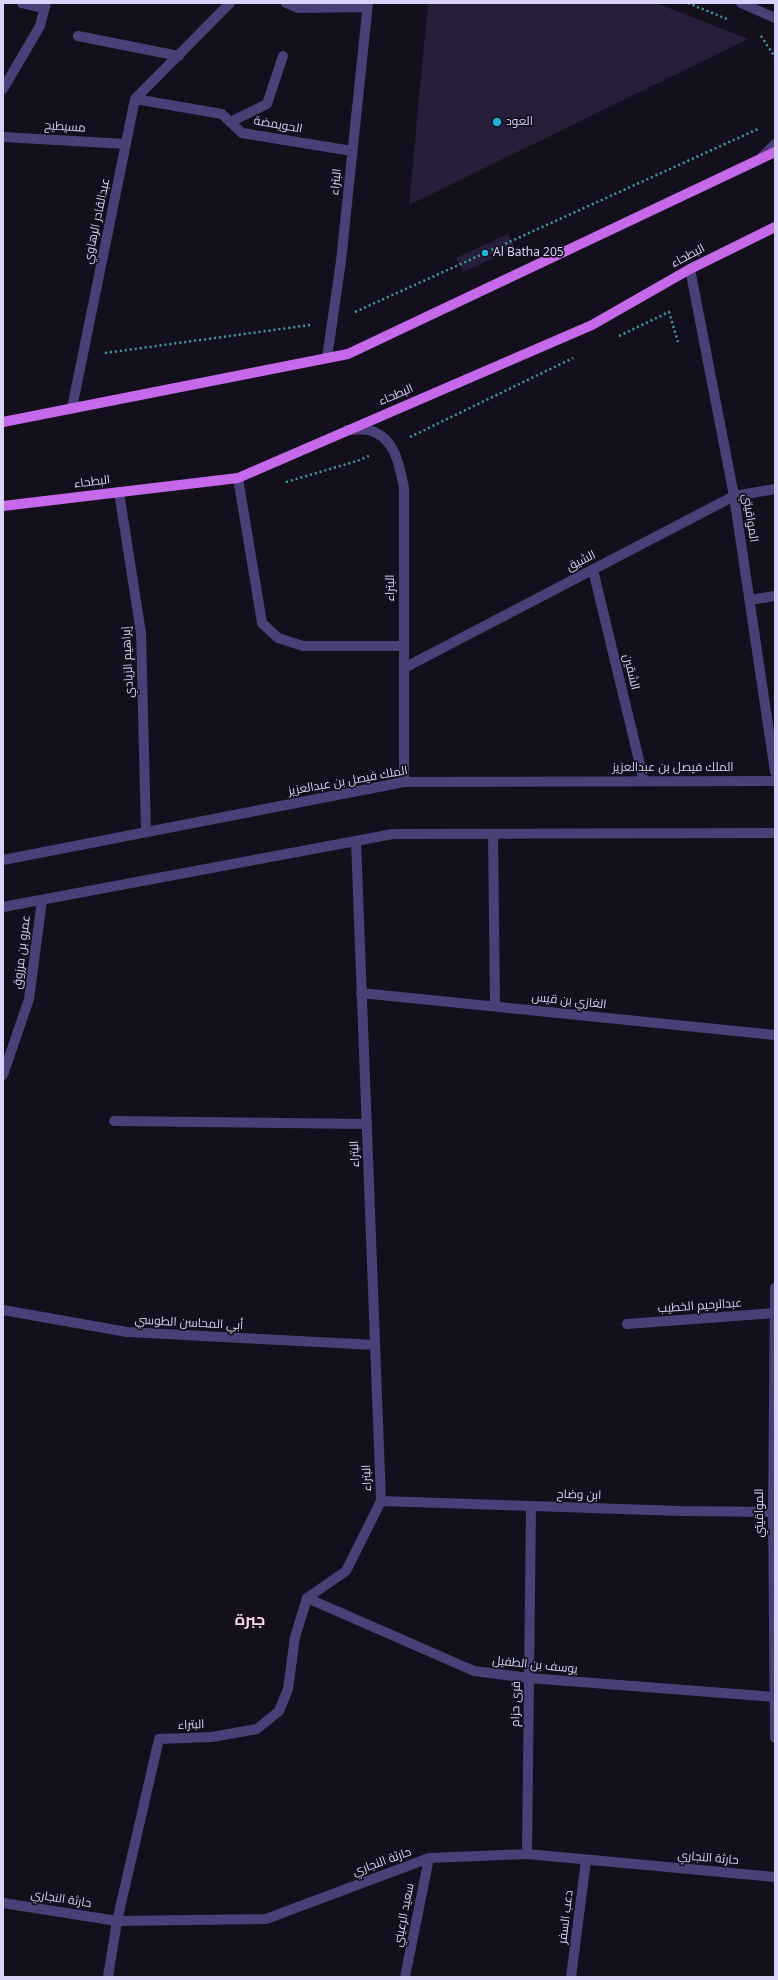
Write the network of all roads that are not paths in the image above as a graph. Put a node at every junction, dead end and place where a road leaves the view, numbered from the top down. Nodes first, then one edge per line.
1 (22, 3) edge
2 (230, 3) edge
3 (286, 3) edge
4 (741, 3) edge
5 (368, 5) edge
6 (45, 6) edge
7 (774, 18) edge
8 (78, 36) dead end
9 (179, 56) junction
10 (283, 56) dead end
11 (3, 89) edge
12 (135, 99) junction
13 (230, 122) junction
14 (3, 137) edge
15 (126, 144) junction
16 (775, 144) edge
17 (352, 151) junction
18 (775, 152) edge
19 (758, 160) junction
20 (775, 227) edge
21 (690, 269) junction
22 (327, 358) junction
23 (72, 408) junction
24 (3, 422) edge
25 (347, 430) junction
26 (238, 478) junction
27 (775, 489) edge
28 (119, 492) junction
29 (734, 496) junction
30 (3, 506) edge
31 (593, 570) junction
32 (775, 596) edge
33 (749, 600) junction
34 (404, 646) junction
35 (404, 668) junction
36 (775, 772) edge
37 (644, 781) junction
38 (775, 781) edge
39 (404, 782) junction
40 (146, 832) junction
41 (775, 833) edge
42 (493, 834) junction
43 (356, 841) junction
44 (3, 860) edge
45 (42, 900) junction
46 (3, 907) edge
47 (361, 993) junction
48 (495, 1006) junction
49 (775, 1035) edge
50 (3, 1075) edge
51 (114, 1121) dead end
52 (367, 1124) junction
53 (775, 1288) edge
54 (3, 1310) edge
55 (775, 1313) edge
56 (627, 1324) dead end
57 (375, 1345) junction
58 (381, 1501) junction
59 (531, 1506) junction
60 (774, 1512) edge
61 (307, 1598) junction
62 (529, 1678) junction
63 (775, 1697) edge
64 (775, 1738) edge
65 (527, 1854) junction
66 (429, 1858) junction
67 (586, 1860) junction
68 (775, 1878) edge
69 (3, 1903) edge
70 (117, 1921) junction
71 (108, 1977) edge
72 (405, 1977) edge
73 (571, 1977) edge

1 - 6 street
2 - 9 street
3 - 5 street, البتراء
4 - 7 street
5 - 17 street, البتراء
6 - 11 street
8 - 9 street
9 - 12 street
10 - 13 street
12 - 13 street, الحويمضة
12 - 15 street, عبدالقادر الرهاوي
13 - 17 street, الحويمضة
14 - 15 street, مسيطيح
15 - 23 street, عبدالقادر الرهاوي
16 - 19 street
17 - 22 street, البتراء
18 - 19 main road
19 - 22 main road
20 - 21 main road, البطحاء
21 - 25 main road, البطحاء
21 - 29 street, المواقيتي
22 - 23 main road
23 - 24 main road
25 - 26 main road, البطحاء
25 - 34 street, البتراء
26 - 28 main road, البطحاء
26 - 34 street
27 - 29 street, الشيق
28 - 30 main road, البطحاء
28 - 40 street, إبراهيم الزيادي
29 - 31 street, الشيق
29 - 33 street, المواقيتي
31 - 35 street, الشيق
31 - 37 street, الشقين
32 - 33 street
33 - 36 street, المواقيتي
34 - 35 street, البتراء
35 - 39 street, البتراء
37 - 38 street, الملك فيصل بن عبدالعزيز
37 - 39 street, الملك فيصل بن عبدالعزيز
39 - 40 street, الملك فيصل بن عبدالعزيز
40 - 44 street, الملك فيصل بن عبدالعزيز
41 - 42 street
42 - 43 street
42 - 48 street
43 - 45 street
43 - 47 street, البتراء
45 - 46 street
45 - 50 street, عمرو بن مرزوق
47 - 48 street, الغازي بن قيس
47 - 52 street, البتراء
48 - 49 street, الغازي بن قيس
51 - 52 street
52 - 57 street, البتراء
53 - 55 street, المواقيتي
54 - 57 street, أبي المحاسن الطوسي
55 - 56 street, عبدالرحيم الخطيب
55 - 60 street, المواقيتي
57 - 58 street, البتراء
58 - 59 street, ابن وضاح
58 - 61 street, البتراء
59 - 60 street, ابن وضاح
59 - 62 street, قرى حزام
60 - 63 street, المواقيتي
61 - 62 street, يوسف بن الطفيل
61 - 70 street, البتراء
62 - 63 street, يوسف بن الطفيل
62 - 65 street, قرى حزام
63 - 64 street, المواقيتي
65 - 66 street, حارثة النجاري
65 - 67 street, حارثة النجاري
66 - 70 street, حارثة النجاري
66 - 72 street, سعيد الرعيني
67 - 68 street, حارثة النجاري
67 - 73 street, دعب السفر
69 - 70 street, حارثة النجاري
70 - 71 street, البتراء

